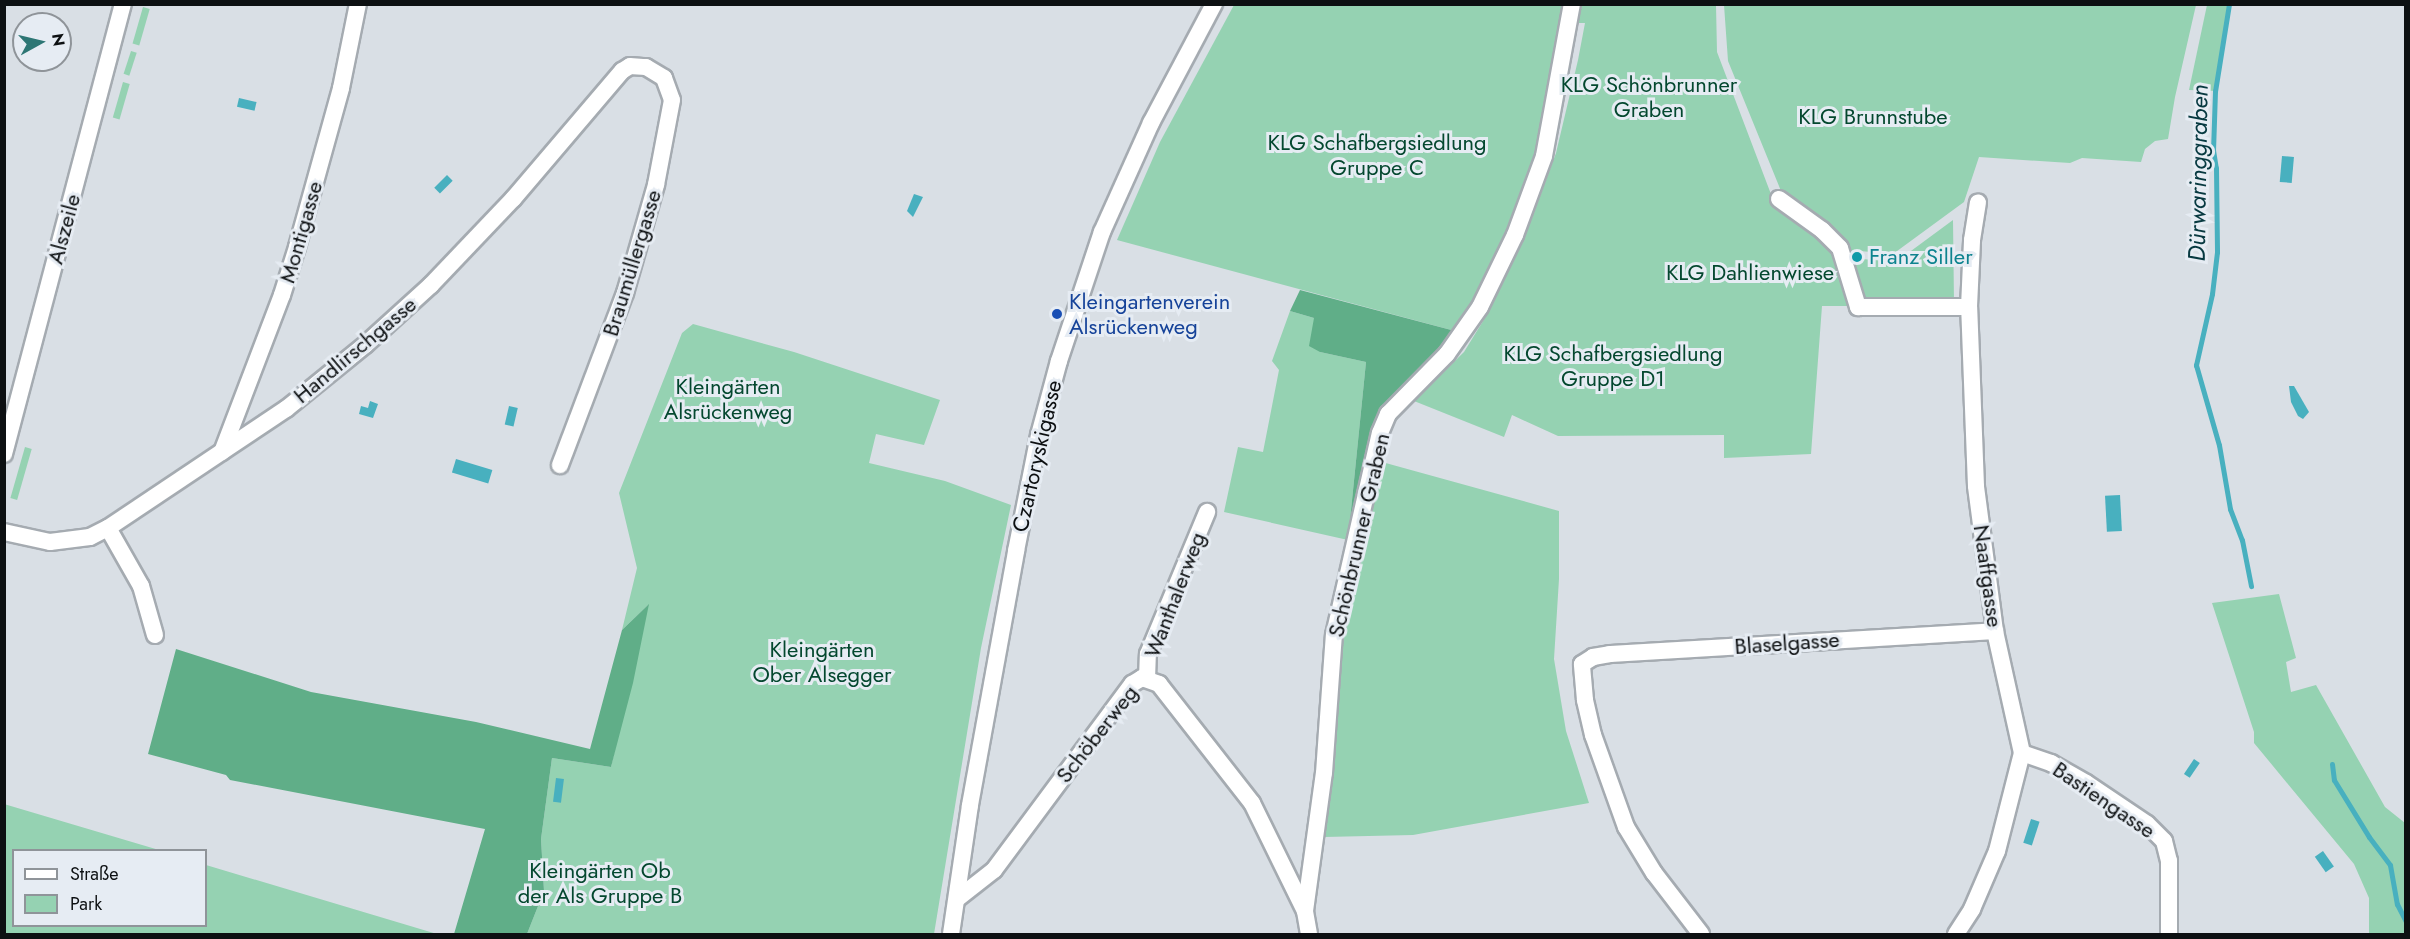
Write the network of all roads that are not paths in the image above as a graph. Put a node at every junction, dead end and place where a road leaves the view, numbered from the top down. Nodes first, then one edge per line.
1 (123, 4) edge
2 (358, 4) edge
3 (1214, 4) edge
4 (1572, 4) edge
5 (646, 67) joint
6 (1779, 199) dead end
7 (1978, 202) dead end
8 (1970, 307) junction
9 (222, 452) junction
10 (4, 454) edge
11 (560, 465) dead end
12 (1207, 512) dead end
13 (108, 528) junction
14 (4, 532) edge
15 (1995, 631) junction
16 (155, 635) dead end
17 (1147, 679) junction
18 (2022, 753) junction
19 (957, 899) junction
20 (1305, 911) junction
21 (951, 934) edge
22 (1309, 934) edge
23 (1701, 934) edge
24 (1956, 934) edge
25 (2169, 934) edge

1 - 10 street, Alszeile
2 - 9 street, Montigasse
3 - 19 street, Czartoryskigasse
4 - 20 street, Schönbrunner Graben
5 - 9 street, Handlirschgasse
5 - 11 street, Braumüllergasse
6 - 8 street
7 - 8 street, Naaffgasse
8 - 15 street, Naaffgasse
9 - 13 street, Handlirschgasse
12 - 17 street, Wanthalerweg
13 - 14 street, Handlirschgasse
13 - 16 street
15 - 18 street, Naaffgasse
15 - 23 street, Blaselgasse
17 - 19 street, Schöberweg
17 - 20 street, Schöberweg
18 - 24 street, Naaffgasse
18 - 25 street, Bastiengasse
19 - 21 street, Czartoryskigasse
20 - 22 street, Schönbrunner Graben

